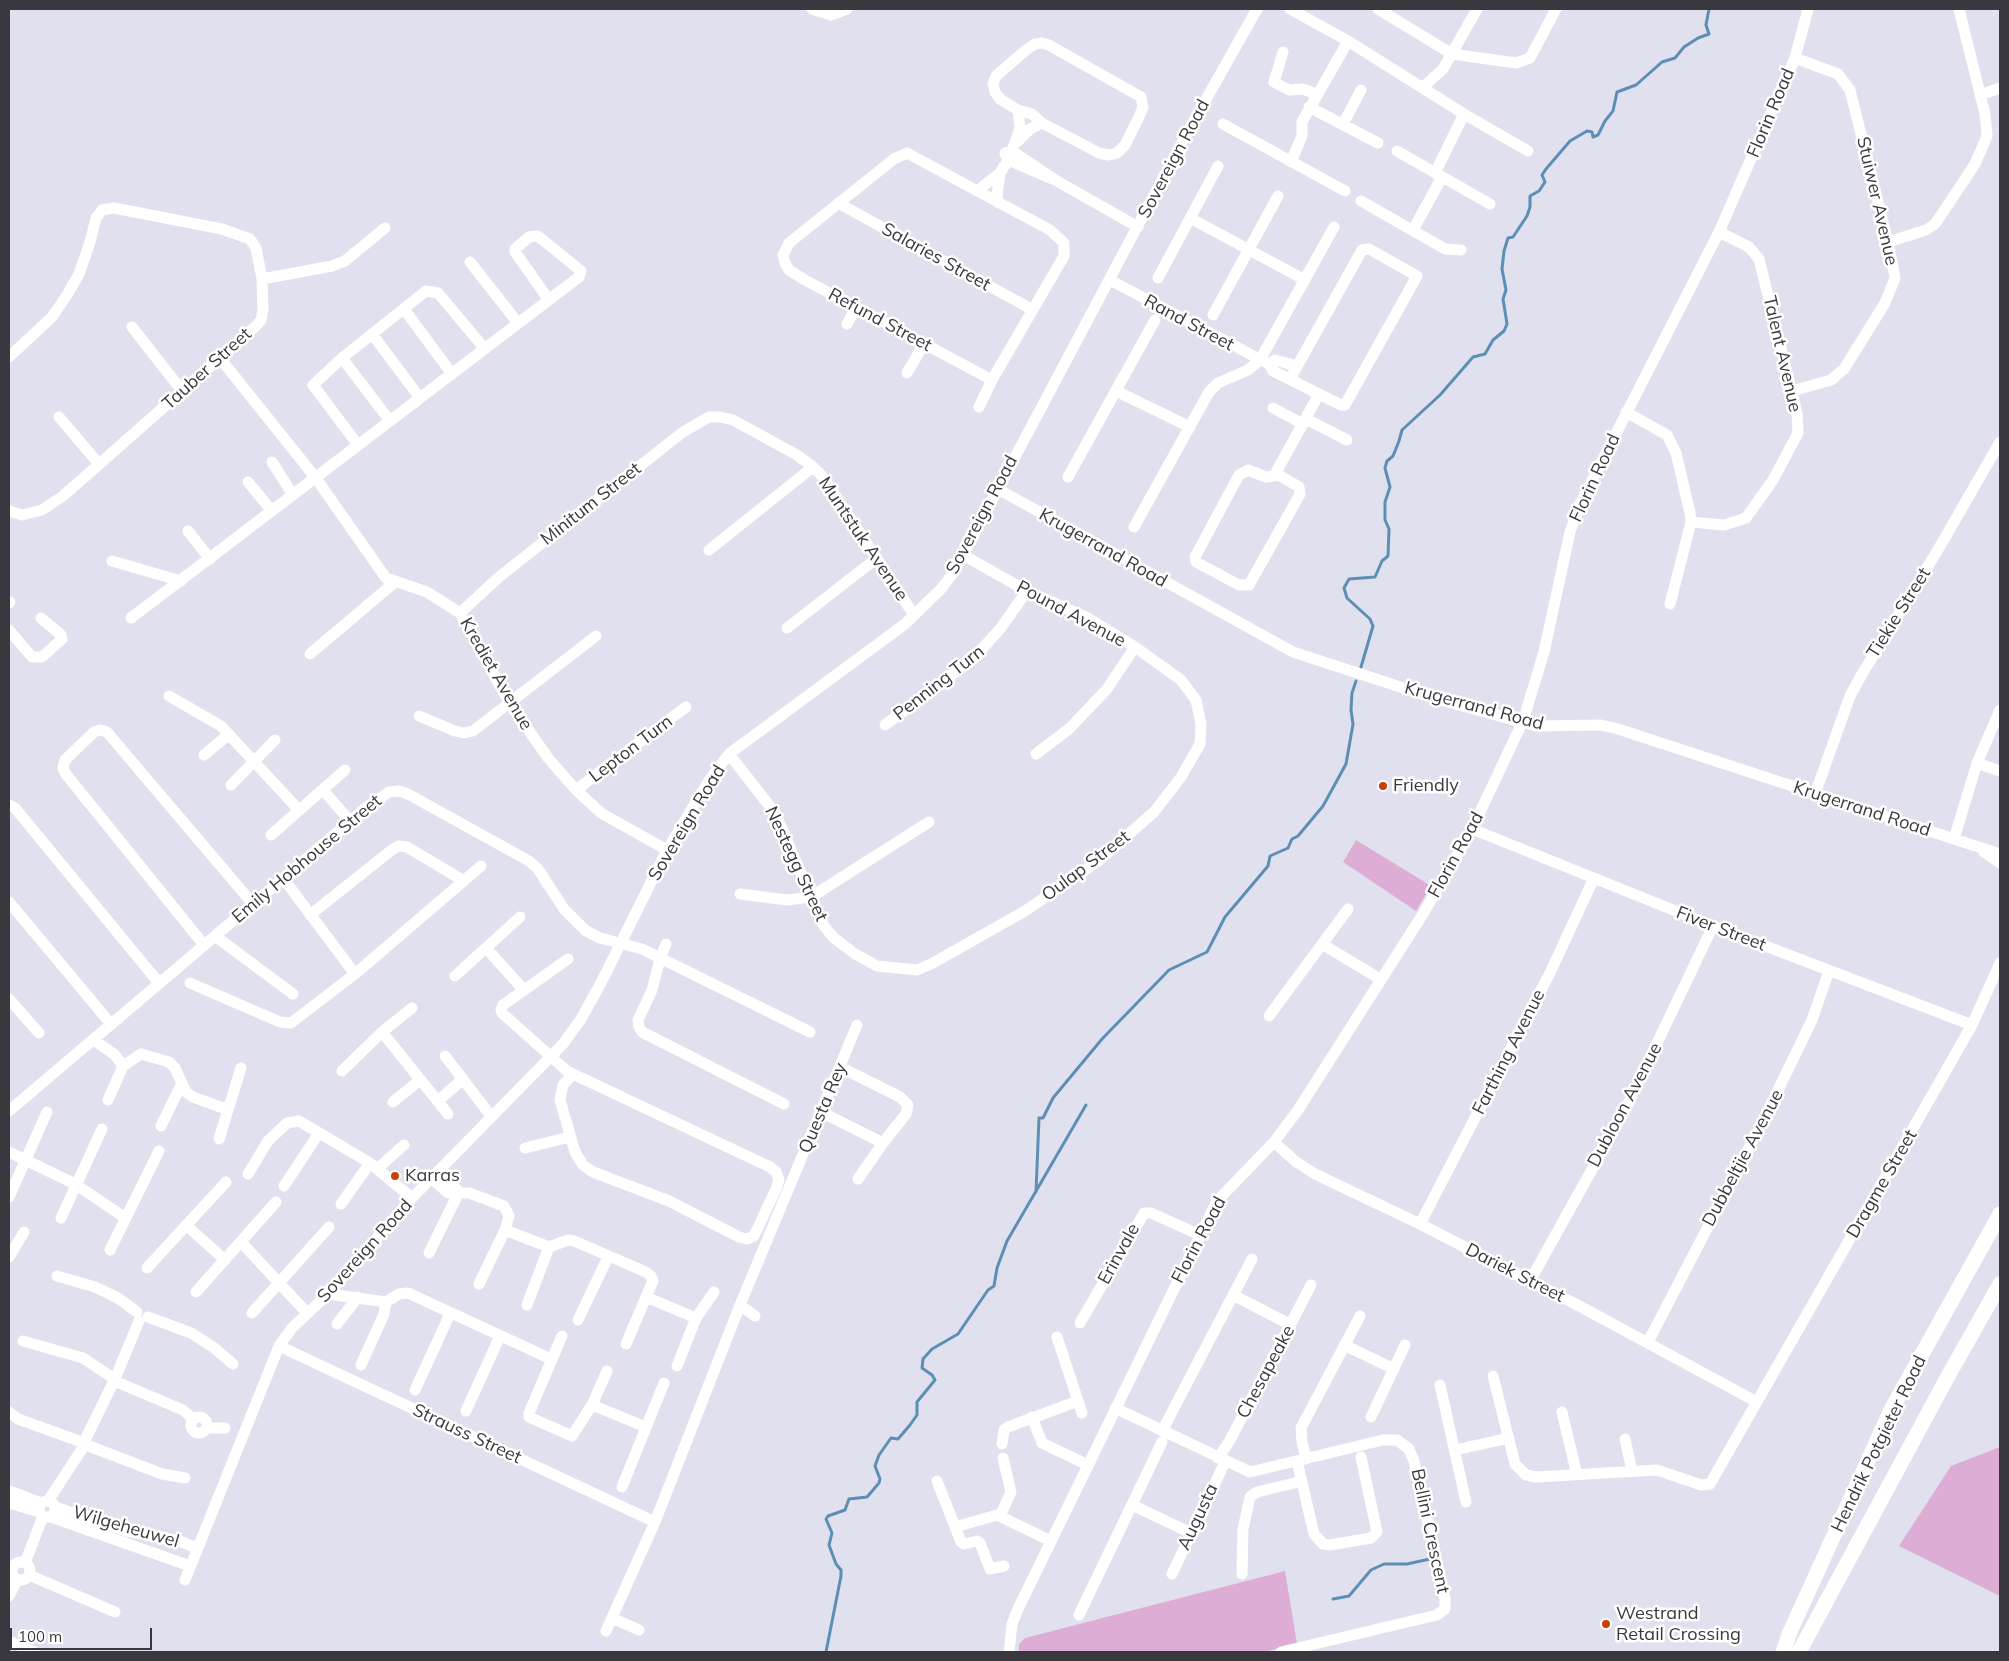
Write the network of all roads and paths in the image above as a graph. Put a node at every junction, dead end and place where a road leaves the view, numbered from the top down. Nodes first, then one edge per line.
1 (812, 9) edge
2 (847, 9) edge
3 (1257, 9) edge
4 (1290, 9) edge
5 (1378, 9) edge
6 (1477, 9) edge
7 (1556, 9) edge
8 (1808, 9) edge
9 (1959, 9) edge
10 (1395, 13) edge
11 (1348, 40) junction
12 (1284, 52) dead end
13 (1452, 54) junction
14 (1795, 58) junction
15 (1424, 87) junction
16 (2000, 88) edge
17 (1361, 90) dead end
18 (1316, 94) junction
19 (1980, 95) junction
20 (1309, 107) junction
21 (1018, 110) junction
22 (1464, 114) junction
23 (1042, 123) junction
24 (1223, 124) dead end
25 (1343, 124) junction
26 (1378, 144) dead end
27 (1012, 151) junction
28 (1397, 151) dead end
29 (1528, 151) dead end
30 (1291, 162) junction
31 (1218, 166) dead end
32 (1000, 172) junction
33 (1439, 175) junction
34 (976, 190) junction
35 (1346, 191) dead end
36 (1278, 196) dead end
37 (1362, 201) dead end
38 (838, 203) junction
39 (998, 203) junction
40 (1490, 204) dead end
41 (1190, 218) junction
42 (1138, 227) junction
43 (1334, 227) dead end
44 (385, 228) dead end
45 (1412, 230) junction
46 (1719, 232) junction
47 (1888, 242) junction
48 (1248, 250) junction
49 (1461, 250) dead end
50 (470, 262) dead end
51 (1158, 278) dead end
52 (262, 279) junction
53 (1110, 280) junction
54 (1305, 280) junction
55 (548, 300) junction
56 (856, 307) junction
57 (404, 309) junction
58 (1033, 310) junction
59 (1213, 315) dead end
60 (1155, 320) dead end
61 (518, 323) junction
62 (847, 324) dead end
63 (132, 327) dead end
64 (372, 334) junction
65 (924, 344) junction
66 (484, 348) junction
67 (9, 357) edge
68 (219, 358) junction
69 (342, 358) junction
70 (1264, 362) junction
71 (1297, 366) junction
72 (907, 373) dead end
73 (452, 374) junction
74 (1290, 379) junction
75 (992, 380) junction
76 (1116, 390) junction
77 (1792, 391) junction
78 (183, 392) junction
79 (1319, 394) junction
80 (420, 398) junction
81 (979, 407) dead end
82 (1273, 408) dead end
83 (1626, 412) junction
84 (59, 417) dead end
85 (733, 420) joint
86 (390, 421) junction
87 (1305, 421) junction
88 (1190, 427) junction
89 (1347, 440) dead end
90 (2000, 442) edge
91 (358, 445) junction
92 (272, 462) dead end
93 (98, 464) junction
94 (813, 467) junction
95 (1277, 474) junction
96 (315, 477) junction
97 (1068, 477) dead end
98 (248, 482) dead end
99 (996, 488) junction
100 (293, 494) junction
101 (9, 511) edge
102 (272, 511) junction
103 (1691, 522) junction
104 (1134, 527) dead end
105 (188, 531) dead end
106 (708, 550) dead end
107 (963, 555) junction
108 (877, 558) junction
109 (210, 559) junction
110 (112, 561) dead end
111 (181, 581) junction
112 (395, 582) junction
113 (1026, 591) junction
114 (1670, 604) dead end
115 (460, 613) junction
116 (914, 615) junction
117 (41, 618) dead end
118 (131, 618) dead end
119 (787, 628) dead end
120 (9, 630) edge
121 (596, 636) dead end
122 (1135, 647) junction
123 (310, 654) dead end
124 (169, 696) dead end
125 (1196, 700) joint
126 (509, 702) junction
127 (686, 707) dead end
128 (2000, 710) edge
129 (419, 716) dead end
130 (1523, 721) junction
131 (885, 726) dead end
132 (229, 734) junction
133 (275, 740) dead end
134 (729, 754) junction
135 (1036, 754) dead end
136 (204, 755) dead end
137 (255, 760) junction
138 (1977, 764) junction
139 (345, 770) dead end
140 (2000, 771) edge
141 (231, 785) dead end
142 (323, 790) junction
143 (576, 790) junction
144 (1815, 794) junction
145 (9, 805) edge
146 (298, 809) junction
147 (350, 821) junction
148 (929, 822) dead end
149 (1472, 829) junction
150 (270, 835) dead end
151 (1954, 839) junction
152 (1979, 847) junction
153 (667, 850) junction
154 (2000, 854) edge
155 (2000, 863) edge
156 (481, 866) dead end
157 (283, 878) junction
158 (1594, 878) junction
159 (464, 881) junction
160 (740, 894) dead end
161 (811, 897) junction
162 (9, 902) edge
163 (253, 904) junction
164 (1348, 909) dead end
165 (310, 915) junction
166 (520, 917) dead end
167 (1713, 926) junction
168 (215, 936) junction
169 (619, 944) junction
170 (666, 944) dead end
171 (1322, 944) junction
172 (204, 945) junction
173 (486, 948) junction
174 (568, 959) dead end
175 (660, 959) junction
176 (2000, 963) edge
177 (902, 970) joint
178 (1829, 971) junction
179 (355, 974) junction
180 (455, 976) dead end
181 (1380, 979) junction
182 (190, 982) dead end
183 (159, 983) junction
184 (523, 989) junction
185 (293, 994) dead end
186 (9, 999) edge
187 (412, 1008) dead end
188 (1269, 1016) dead end
189 (111, 1024) junction
190 (858, 1025) dead end
191 (1972, 1025) junction
192 (382, 1032) junction
193 (810, 1032) dead end
194 (39, 1033) dead end
195 (94, 1040) junction
196 (445, 1056) dead end
197 (549, 1057) junction
198 (123, 1066) junction
199 (840, 1067) junction
200 (241, 1068) dead end
201 (342, 1071) dead end
202 (573, 1074) junction
203 (463, 1079) junction
204 (420, 1080) junction
205 (181, 1085) junction
206 (108, 1100) dead end
207 (438, 1101) junction
208 (393, 1102) dead end
209 (784, 1104) dead end
210 (226, 1110) junction
211 (9, 1111) edge
212 (47, 1112) dead end
213 (821, 1112) junction
214 (448, 1114) dead end
215 (490, 1116) junction
216 (161, 1126) dead end
217 (102, 1129) dead end
218 (319, 1133) junction
219 (570, 1137) junction
220 (219, 1140) dead end
221 (883, 1142) junction
222 (1274, 1142) junction
223 (404, 1145) dead end
224 (525, 1148) dead end
225 (159, 1151) dead end
226 (9, 1152) edge
227 (25, 1159) junction
228 (374, 1166) junction
229 (248, 1174) dead end
230 (435, 1174) junction
231 (858, 1178) dead end
232 (226, 1182) dead end
233 (75, 1184) junction
234 (284, 1186) dead end
235 (459, 1192) junction
236 (9, 1197) edge
237 (412, 1198) junction
238 (276, 1202) dead end
239 (341, 1204) dead end
240 (2000, 1214) edge
241 (124, 1217) junction
242 (61, 1218) dead end
243 (1420, 1224) junction
244 (187, 1226) junction
245 (329, 1227) dead end
246 (505, 1230) junction
247 (24, 1232) dead end
248 (1200, 1234) junction
249 (240, 1242) junction
250 (549, 1247) junction
251 (110, 1250) dead end
252 (429, 1254) dead end
253 (608, 1256) junction
254 (9, 1257) edge
255 (1252, 1259) dead end
256 (225, 1260) junction
257 (148, 1268) dead end
258 (347, 1273) junction
259 (57, 1276) dead end
260 (1530, 1281) junction
261 (278, 1283) junction
262 (479, 1284) dead end
263 (2000, 1284) edge
264 (1311, 1285) dead end
265 (196, 1292) dead end
266 (714, 1292) dead end
267 (328, 1294) junction
268 (1233, 1295) junction
269 (356, 1297) junction
270 (646, 1297) junction
271 (386, 1302) junction
272 (527, 1305) dead end
273 (740, 1305) junction
274 (252, 1313) dead end
275 (307, 1313) junction
276 (450, 1314) junction
277 (755, 1316) dead end
278 (1360, 1316) dead end
279 (141, 1317) junction
280 (696, 1318) junction
281 (578, 1320) dead end
282 (1080, 1323) dead end
283 (337, 1324) dead end
284 (1291, 1324) junction
285 (500, 1336) junction
286 (562, 1336) dead end
287 (1057, 1337) dead end
288 (23, 1341) dead end
289 (1648, 1342) junction
290 (626, 1344) dead end
291 (1344, 1345) junction
292 (279, 1346) junction
293 (1405, 1346) dead end
294 (551, 1359) junction
295 (233, 1364) dead end
296 (361, 1365) dead end
297 (677, 1366) dead end
298 (1394, 1369) junction
299 (608, 1371) dead end
300 (1493, 1376) dead end
301 (114, 1379) junction
302 (664, 1383) dead end
303 (1440, 1385) dead end
304 (415, 1390) dead end
305 (1078, 1401) junction
306 (1757, 1402) junction
307 (592, 1405) junction
308 (1115, 1408) junction
309 (466, 1411) dead end
310 (9, 1412) edge
311 (1562, 1412) dead end
312 (1082, 1413) dead end
313 (1032, 1417) junction
314 (1371, 1417) dead end
315 (646, 1427) junction
316 (225, 1428) dead end
317 (1162, 1437) junction
318 (1509, 1438) junction
319 (1625, 1439) dead end
320 (84, 1444) junction
321 (1002, 1444) dead end
322 (1455, 1450) junction
323 (1361, 1457) dead end
324 (1003, 1458) dead end
325 (1222, 1460) junction
326 (1302, 1460) junction
327 (1088, 1464) junction
328 (1632, 1472) junction
329 (1576, 1475) junction
330 (185, 1478) dead end
331 (1302, 1481) junction
332 (937, 1482) dead end
333 (622, 1487) dead end
334 (9, 1491) edge
335 (1466, 1502) dead end
336 (9, 1503) edge
337 (1132, 1505) junction
338 (46, 1509) junction
339 (1000, 1516) junction
340 (655, 1522) junction
341 (955, 1527) junction
342 (1191, 1533) junction
343 (1051, 1541) junction
344 (197, 1548) junction
345 (25, 1563) junction
346 (190, 1566) junction
347 (1004, 1566) dead end
348 (12, 1574) edge
349 (1172, 1574) dead end
350 (1242, 1574) dead end
351 (29, 1575) junction
352 (185, 1580) dead end
353 (9, 1596) edge
354 (115, 1612) dead end
355 (1078, 1615) dead end
356 (612, 1618) junction
357 (639, 1630) dead end
358 (606, 1632) dead end
359 (9, 1641) edge
360 (34, 1652) edge
361 (1009, 1652) edge
362 (1281, 1652) edge
363 (1783, 1652) edge
364 (1799, 1652) edge

1 - 2 street
3 - 42 street, Sovereign Road
4 - 11 street
5 - 10 street
6 - 13 street
7 - 13 street
8 - 14 street, Florin Road
9 - 19 street
10 - 13 street
11 - 15 street
11 - 18 street
12 - 18 street
13 - 15 street
14 - 46 street, Florin Road
14 - 47 street, Stuiwer Avenue
15 - 22 street
16 - 19 street
17 - 25 street
18 - 20 street
19 - 47 street
20 - 25 street
20 - 30 street
21 - 23 street
21 - 23 street
21 - 27 street
22 - 29 street
22 - 33 street
23 - 27 street
24 - 30 street
25 - 26 street
27 - 32 street
27 - 42 street
28 - 33 street
30 - 35 street
31 - 41 street
32 - 34 street
32 - 39 street
33 - 40 street
33 - 45 street
34 - 38 street, Refund Street
34 - 39 street, Refund Street
36 - 48 street
37 - 45 street
38 - 56 street, Refund Street
38 - 58 street, Salaries Street
39 - 58 street, Refund Street
41 - 48 street
41 - 51 street
42 - 53 street, Sovereign Road
43 - 54 street
44 - 52 street
45 - 49 street
46 - 77 street, Talent Avenue
46 - 83 street, Florin Road
47 - 77 street, Stuiwer Avenue
48 - 54 street
48 - 59 street
50 - 61 street
52 - 67 street, Tauber Street
52 - 68 street, Tauber Street
53 - 70 street, Rand Street
53 - 99 street, Sovereign Road
54 - 70 street
55 - 55 street
55 - 61 street
56 - 62 street
56 - 65 street, Refund Street
57 - 64 street
57 - 66 street
57 - 73 street
58 - 75 street, Refund Street
60 - 76 street
61 - 66 street
63 - 78 street
64 - 69 street
64 - 80 street
65 - 72 street
65 - 75 street, Refund Street
66 - 73 street
68 - 78 street, Tauber Street
68 - 96 street, Krediet Avenue
69 - 86 street
69 - 91 street
70 - 71 street
70 - 74 street, Rand Street
70 - 88 street
71 - 74 street
71 - 79 street, Rand Street
73 - 80 street
74 - 79 street, Rand Street
75 - 81 street
76 - 88 street
76 - 97 street
77 - 103 street, Talent Avenue
78 - 93 street, Tauber Street
79 - 87 street
80 - 86 street
82 - 87 street
83 - 103 street
83 - 130 street, Florin Road
84 - 93 street
85 - 94 street, Muntstuk Avenue
85 - 115 street, Minitum Street
86 - 91 street
87 - 89 street
87 - 95 street
88 - 104 street
90 - 144 street, Tiekie Street
91 - 96 street
92 - 100 street
93 - 101 street, Tauber Street
94 - 106 street
94 - 108 street, Muntstuk Avenue
95 - 95 street
96 - 100 street
96 - 112 street, Krediet Avenue
98 - 102 street
99 - 107 street, Sovereign Road
99 - 130 street, Krugerrand Road
100 - 102 street
102 - 109 street
103 - 114 street
105 - 109 street
107 - 113 street, Pound Avenue
107 - 116 street, Sovereign Road
108 - 116 street, Muntstuk Avenue
108 - 119 street
109 - 111 street
110 - 111 street
111 - 118 street
112 - 115 street, Krediet Avenue
112 - 123 street
113 - 122 street, Pound Avenue
113 - 131 street, Penning Turn
115 - 126 street, Krediet Avenue
116 - 134 street, Sovereign Road
117 - 120 street
121 - 126 street
122 - 125 street, Pound Avenue
122 - 135 street
124 - 132 street
125 - 177 street, Oulap Street
126 - 129 street
126 - 143 street, Krediet Avenue
127 - 143 street, Lepton Turn
128 - 138 street
130 - 144 street, Krugerrand Road
130 - 149 street, Florin Road
132 - 136 street
132 - 137 street
133 - 137 street
134 - 153 street, Sovereign Road
134 - 161 street, Nestegg Street
137 - 141 street
137 - 146 street
138 - 140 street
138 - 151 street
139 - 142 street
142 - 146 street
142 - 147 street
143 - 153 street, Krediet Avenue
144 - 151 street, Krugerrand Road
145 - 183 street
146 - 150 street
147 - 157 street, Emily Hobhouse Street
147 - 169 street, Emily Hobhouse Street
148 - 161 street
149 - 158 street, Fiver Street
149 - 181 street, Florin Road
151 - 152 street, Krugerrand Road
152 - 154 street, Krugerrand Road
152 - 155 street, Krugerrand Road
153 - 169 street, Sovereign Road
156 - 159 street
157 - 163 street, Emily Hobhouse Street
157 - 165 street
158 - 167 street, Fiver Street
158 - 243 street, Farthing Avenue
159 - 165 street
159 - 179 street
160 - 161 street
161 - 177 street, Nestegg Street
162 - 189 street
163 - 168 street, Emily Hobhouse Street
163 - 172 street
164 - 171 street
165 - 179 street
166 - 173 street
167 - 178 street, Fiver Street
167 - 260 street, Dubloon Avenue
168 - 172 street, Emily Hobhouse Street
168 - 185 street
169 - 175 street, Emily Hobhouse Street
169 - 197 street, Sovereign Road
170 - 175 street
171 - 181 street
171 - 188 street
172 - 183 street, Emily Hobhouse Street
173 - 180 street
173 - 184 street
174 - 184 street
175 - 193 street, Emily Hobhouse Street
175 - 209 street
176 - 191 street, Dragme Street
178 - 191 street, Fiver Street
178 - 289 street, Dubbeltjie Avenue
179 - 182 street
181 - 222 street, Florin Road
183 - 189 street, Emily Hobhouse Street
184 - 197 street
186 - 194 street
187 - 192 street
189 - 195 street, Emily Hobhouse Street
190 - 199 street, Questa Rey
191 - 306 street, Dragme Street
192 - 201 street
192 - 204 street
195 - 198 street
195 - 211 street, Emily Hobhouse Street
196 - 203 street
197 - 202 street
197 - 215 street, Sovereign Road
198 - 205 street
198 - 206 street
199 - 213 street, Questa Rey
199 - 221 street
200 - 210 street
202 - 219 street
202 - 219 street
203 - 207 street
203 - 215 street
204 - 207 street
204 - 208 street
205 - 210 street
205 - 216 street
207 - 214 street
210 - 220 street
212 - 227 street
213 - 221 street
213 - 273 street, Questa Rey
215 - 230 street, Sovereign Road
217 - 233 street
218 - 228 street
218 - 229 street
218 - 234 street
219 - 224 street
221 - 231 street
222 - 243 street, Dariek Street
222 - 248 street, Florin Road
223 - 228 street
225 - 241 street
226 - 227 street
227 - 233 street
227 - 236 street
228 - 237 street
228 - 239 street
230 - 235 street
230 - 237 street, Sovereign Road
232 - 244 street
233 - 241 street
233 - 242 street
235 - 246 street
235 - 252 street
237 - 258 street, Sovereign Road
238 - 249 street
240 - 363 main road, Hendrik Potgieter Road
241 - 251 street
243 - 260 street, Dariek Street
244 - 256 street
244 - 257 street
245 - 261 street
246 - 250 street
246 - 262 street
247 - 254 street
248 - 282 street, Erinvale
248 - 308 street, Florin Road
249 - 256 street
249 - 261 street
250 - 253 street
250 - 272 street
253 - 270 street
253 - 281 street
255 - 268 street
256 - 265 street
258 - 267 street, Sovereign Road
258 - 269 street
259 - 279 street
260 - 289 street, Dariek Street
261 - 274 street
261 - 275 street
263 - 364 main road, Hendrik Potgieter Road
264 - 284 street, Chesapeake
266 - 280 street
267 - 269 street
267 - 275 street, Sovereign Road
268 - 284 street
268 - 317 street
269 - 271 street
269 - 283 street
270 - 280 street
270 - 290 street
271 - 276 street
271 - 296 street
273 - 277 street
273 - 340 street
275 - 292 street, Sovereign Road
276 - 285 street
276 - 304 street
278 - 291 street
279 - 295 street
279 - 301 street
280 - 297 street
284 - 325 street, Chesapeake
285 - 294 street
285 - 309 street
286 - 294 street
287 - 305 street
288 - 301 street
289 - 306 street, Dariek Street
291 - 298 street
291 - 326 street
292 - 340 street, Strauss Street
292 - 344 street, Sovereign Road
293 - 298 street
294 - 307 street
298 - 314 street
299 - 307 street
300 - 318 street
301 - 316 street
301 - 320 street
302 - 315 street
303 - 322 street
305 - 312 street
305 - 313 street
306 - 328 street, Dragme Street
307 - 315 street
308 - 317 street, Bellini Crescent
308 - 327 street, Florin Road
310 - 320 street
311 - 329 street
313 - 321 street
313 - 327 street
315 - 333 street
317 - 325 street, Bellini Crescent
317 - 337 street
318 - 322 street
318 - 329 street
319 - 328 street
320 - 330 street
320 - 338 street
322 - 335 street
323 - 331 street
324 - 339 street
325 - 326 street, Bellini Crescent
325 - 342 street, Augusta
326 - 331 street
326 - 362 street, Bellini Crescent
327 - 343 street, Florin Road
328 - 329 street
331 - 350 street
332 - 341 street
334 - 338 street
336 - 338 street
337 - 342 street
337 - 355 street
338 - 344 street, Wilgeheuwel
338 - 345 street
338 - 346 street, Wilgeheuwel
339 - 341 street
339 - 343 street
340 - 356 street
341 - 347 street
342 - 349 street, Augusta
343 - 361 street, Florin Road
344 - 346 street, Sovereign Road
345 - 348 street
345 - 351 street
346 - 352 street, Sovereign Road
348 - 351 street
348 - 353 street
351 - 354 street
356 - 357 street
356 - 358 street
359 - 360 street

